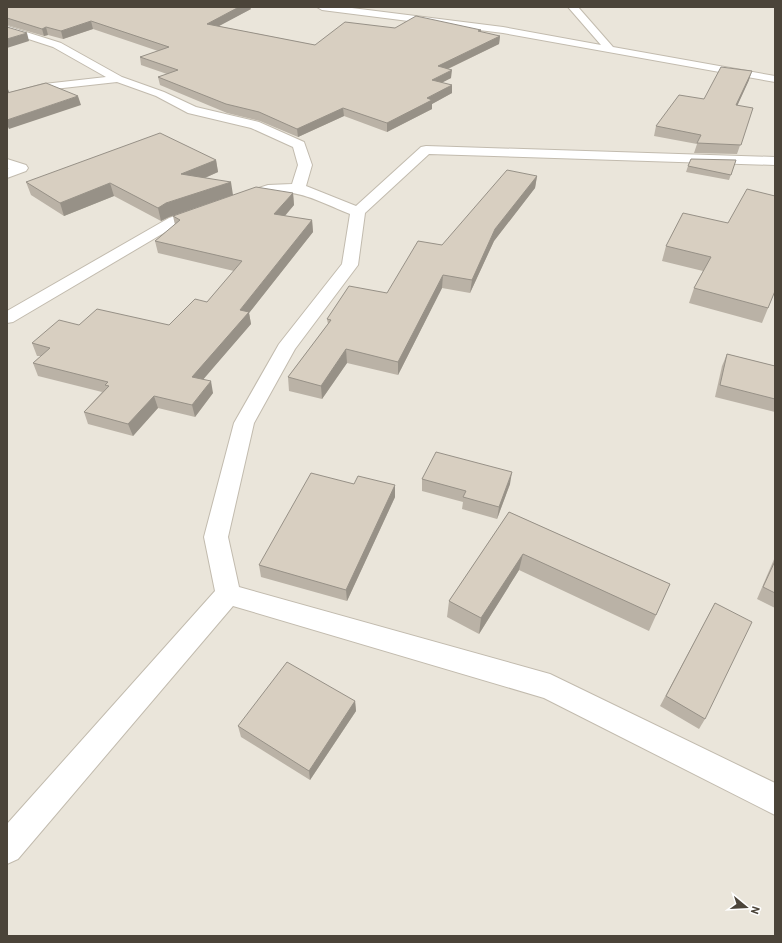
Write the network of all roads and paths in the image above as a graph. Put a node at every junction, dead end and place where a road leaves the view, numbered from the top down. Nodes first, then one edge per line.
1 (322, 7) edge
2 (573, 7) edge
3 (7, 29) edge
4 (609, 48) junction
5 (118, 79) junction
6 (775, 79) edge
7 (7, 98) edge
8 (719, 159) junction
9 (775, 161) edge
10 (7, 163) edge
11 (7, 174) edge
12 (775, 174) edge
13 (298, 188) junction
14 (358, 212) junction
15 (7, 318) edge
16 (228, 594) junction
17 (775, 799) edge
18 (7, 848) edge

1 - 4 street
2 - 4 street
3 - 5 street
4 - 6 street
5 - 7 street
5 - 13 street
8 - 9 street
8 - 12 street
8 - 14 street
10 - 11 street
13 - 14 street
13 - 15 street
14 - 16 street
16 - 17 street
16 - 18 street

